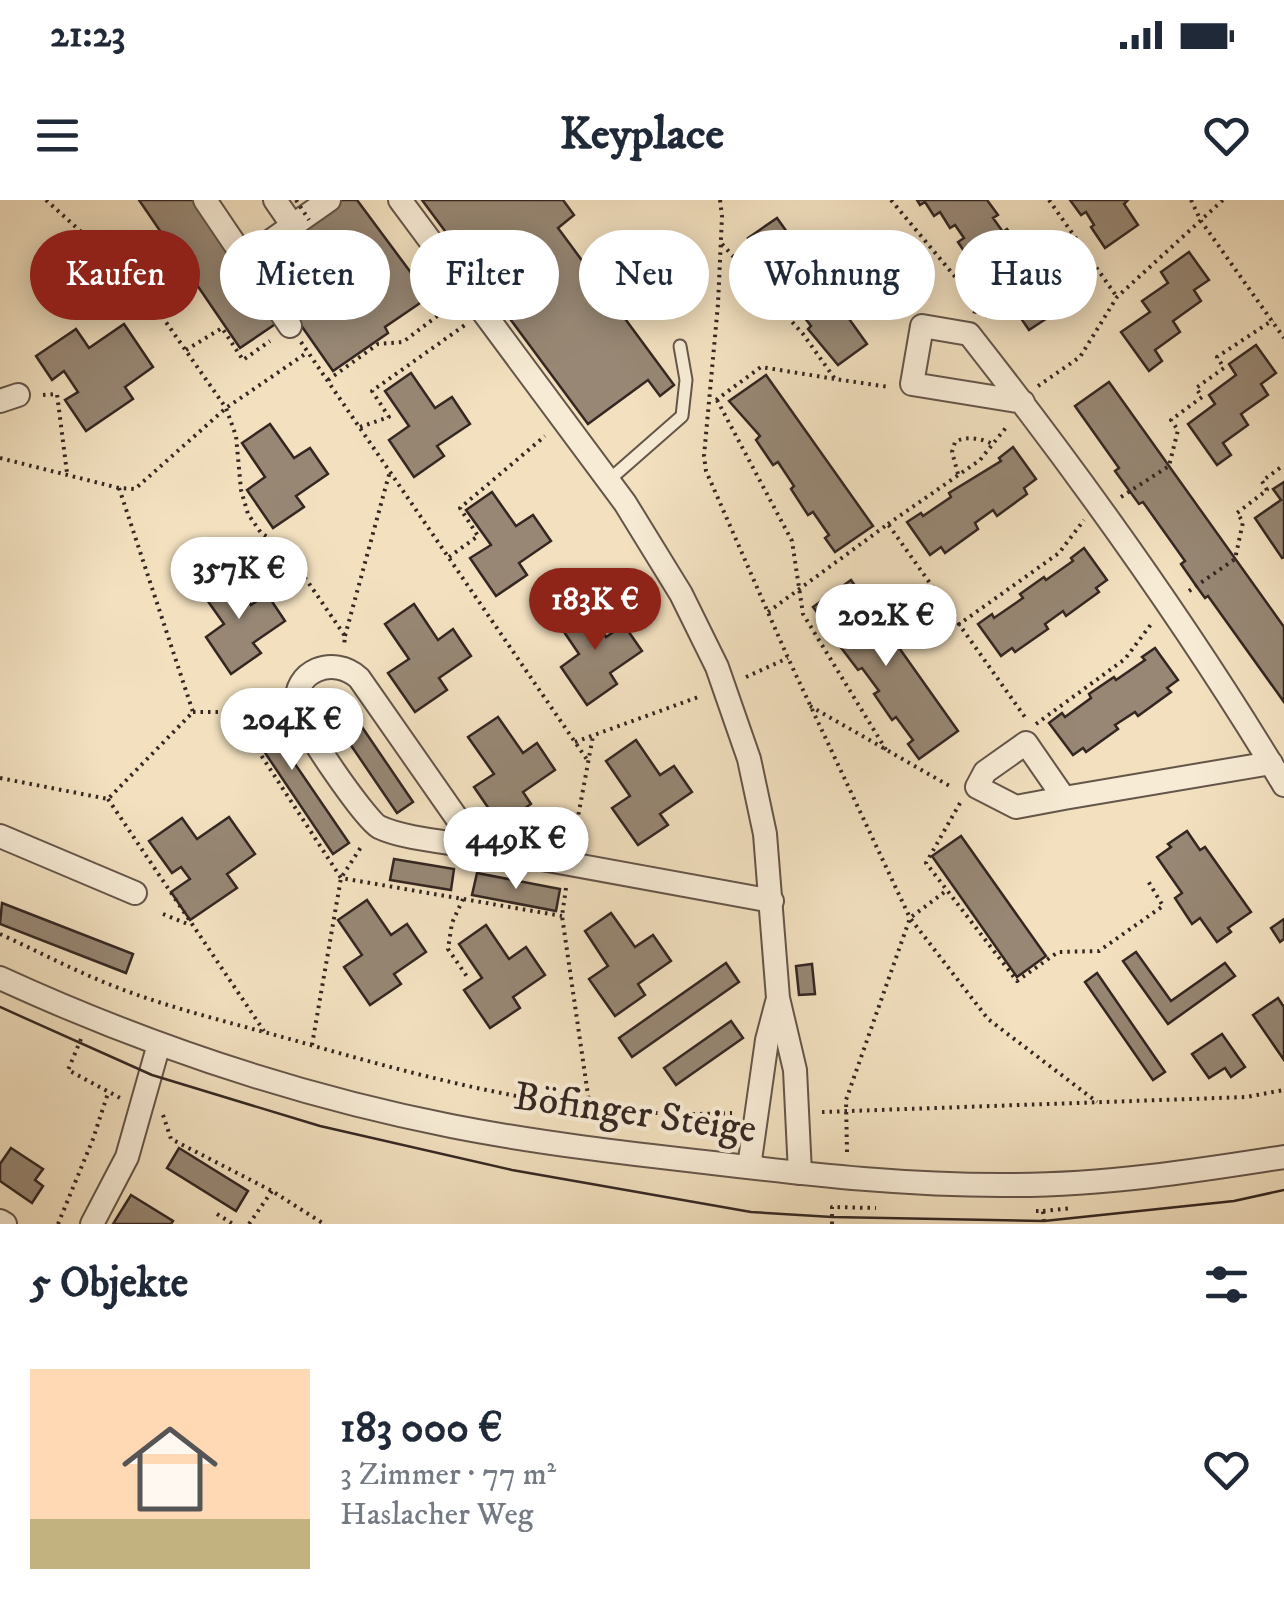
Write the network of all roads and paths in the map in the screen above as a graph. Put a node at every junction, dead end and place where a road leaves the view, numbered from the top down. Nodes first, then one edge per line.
1 (46, 200) edge
2 (206, 200) edge
3 (275, 200) edge
4 (296, 200) edge
5 (329, 200) edge
6 (400, 200) edge
7 (720, 200) edge
8 (891, 200) edge
9 (1049, 200) edge
10 (1191, 200) edge
11 (1223, 200) edge
12 (1201, 221) junction
13 (301, 223) junction
14 (226, 230) edge
15 (290, 230) edge
16 (422, 230) edge
17 (722, 244) junction
18 (1117, 297) junction
19 (286, 320) edge
20 (432, 320) edge
21 (472, 320) edge
22 (489, 320) edge
23 (1273, 320) junction
24 (290, 326) junction
25 (969, 334) junction
26 (1284, 338) edge
27 (680, 346) dead end
28 (186, 350) junction
29 (308, 352) junction
30 (835, 379) junction
31 (328, 380) junction
32 (912, 384) junction
33 (9, 398) edge
34 (714, 399) junction
35 (1023, 402) junction
36 (226, 408) junction
37 (565, 421) junction
38 (360, 427) junction
39 (995, 445) junction
40 (0, 458) edge
41 (1284, 465) edge
42 (390, 472) junction
43 (67, 473) junction
44 (958, 475) junction
45 (609, 480) junction
46 (119, 488) junction
47 (1131, 493) dead end
48 (888, 524) junction
49 (1072, 535) dead end
50 (448, 558) junction
51 (1196, 587) dead end
52 (800, 590) junction
53 (768, 612) junction
54 (958, 625) junction
55 (1148, 628) dead end
56 (346, 636) junction
57 (788, 658) junction
58 (340, 666) junction
59 (724, 686) junction
60 (297, 696) junction
61 (810, 706) junction
62 (192, 712) junction
63 (593, 736) junction
64 (575, 742) junction
65 (888, 753) junction
66 (588, 761) junction
67 (1271, 763) junction
68 (0, 778) edge
69 (1284, 785) edge
70 (1064, 798) dead end
71 (108, 799) junction
72 (375, 824) junction
73 (0, 836) edge
74 (477, 847) junction
75 (570, 864) junction
76 (1148, 881) dead end
77 (946, 891) junction
78 (136, 893) dead end
79 (464, 898) dead end
80 (772, 901) junction
81 (163, 914) dead end
82 (910, 918) junction
83 (190, 925) junction
84 (0, 934) edge
85 (0, 978) edge
86 (468, 978) dead end
87 (111, 984) junction
88 (778, 998) junction
89 (90, 1019) junction
90 (265, 1032) junction
91 (158, 1044) junction
92 (312, 1045) junction
93 (1284, 1090) edge
94 (108, 1092) junction
95 (1097, 1102) junction
96 (143, 1107) junction
97 (590, 1109) junction
98 (758, 1112) junction
99 (799, 1112) junction
100 (846, 1112) junction
101 (1284, 1157) edge
102 (749, 1167) junction
103 (800, 1173) junction
104 (272, 1191) junction
105 (1072, 1202) dead end
106 (876, 1208) dead end
107 (1036, 1211) dead end
108 (1043, 1211) junction
109 (217, 1214) dead end
110 (58, 1224) edge
111 (92, 1224) edge
112 (233, 1224) edge
113 (249, 1224) edge
114 (324, 1224) edge
115 (832, 1224) edge
116 (1044, 1224) edge

1 - 28 path
2 - 14 street
3 - 13 street
4 - 13 path, bridge
5 - 13 street
6 - 16 street
7 - 17 path
8 - 25 path
9 - 18 path
10 - 12 path
11 - 12 path
12 - 18 path
12 - 23 path
13 - 15 street
17 - 30 path
17 - 34 path
18 - 35 path
19 - 24 street
20 - 31 path
21 - 38 path
22 - 37 street
23 - 26 path
23 - 47 path
24 - 28 path
24 - 29 path
25 - 32 street
25 - 35 street
27 - 45 lane
28 - 36 path
29 - 31 path
29 - 36 path
30 - 32 path
30 - 34 path
31 - 38 path
32 - 35 street
33 - 43 path
34 - 52 path
34 - 53 path
35 - 39 path
35 - 67 street
36 - 46 path
36 - 56 path
37 - 45 street
37 - 50 path
38 - 42 path
39 - 44 path
39 - 44 path
40 - 43 path
41 - 51 path
42 - 50 path
42 - 56 path
43 - 46 path
44 - 48 path
45 - 59 street
46 - 62 path
48 - 52 path
48 - 54 path
49 - 54 path
50 - 64 path
52 - 53 path
52 - 65 path
53 - 57 path
54 - 55 path
56 - 58 path
57 - 59 path
57 - 61 path
58 - 60 street
58 - 74 street
59 - 63 path
59 - 80 street
60 - 62 path
60 - 72 street
61 - 65 path
61 - 82 path
62 - 71 path
63 - 64 path
63 - 66 path
64 - 66 path
65 - 77 path
66 - 75 path
67 - 69 street
67 - 70 street
68 - 71 path
71 - 83 path
72 - 74 street
72 - 92 path
73 - 78 street
74 - 75 street
75 - 80 street
75 - 97 path
76 - 77 path
77 - 82 path
79 - 86 path
80 - 88 street
81 - 83 path
82 - 95 path
82 - 100 path
83 - 90 path
84 - 87 path
85 - 89 street, Böfinger Steige
87 - 89 path
87 - 90 path
88 - 98 street
88 - 99 street
89 - 91 street, Böfinger Steige
89 - 94 path
90 - 92 path
91 - 96 street
91 - 102 street, Böfinger Steige
92 - 97 path
93 - 95 path
94 - 96 path
94 - 110 path
95 - 100 path
96 - 104 path
96 - 111 street
97 - 98 path
98 - 102 street
99 - 100 path
99 - 103 street
101 - 103 street, Böfinger Steige
102 - 103 street, Böfinger Steige
104 - 113 path
104 - 114 path
105 - 108 path
106 - 115 path
107 - 108 path
108 - 116 path
109 - 112 path

